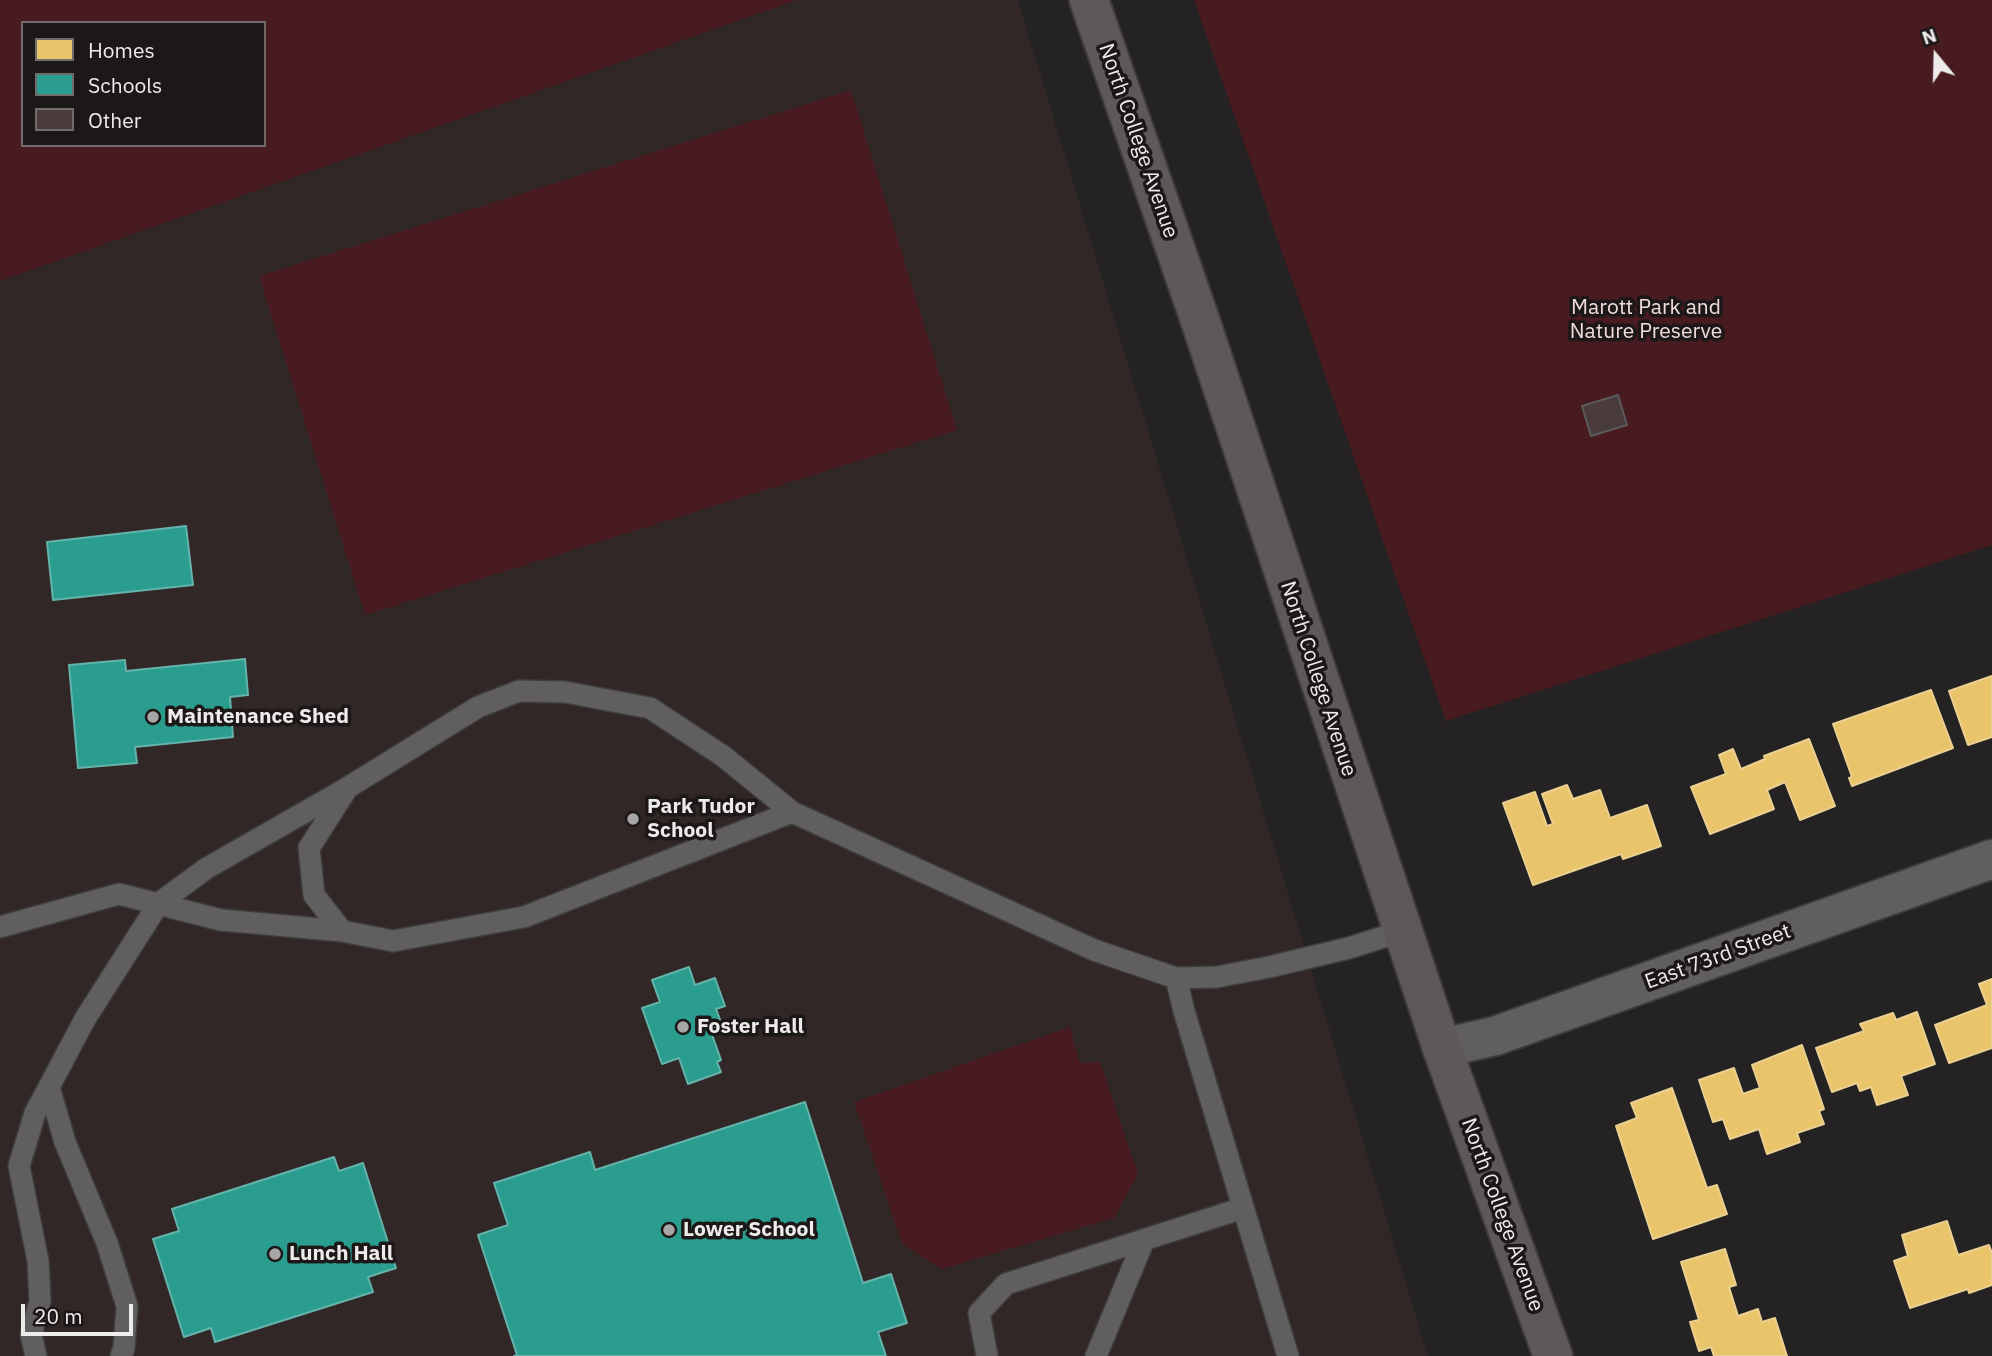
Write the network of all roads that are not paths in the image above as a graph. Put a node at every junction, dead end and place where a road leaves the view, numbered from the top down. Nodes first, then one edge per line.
1 (1089, 0) edge
2 (347, 788) junction
3 (792, 812) junction
4 (1992, 859) edge
5 (159, 903) junction
6 (0, 927) edge
7 (342, 931) junction
8 (1402, 931) junction
9 (1176, 978) junction
10 (1442, 1048) junction
11 (49, 1087) junction
12 (1243, 1208) junction
13 (1144, 1240) junction
14 (36, 1356) edge
15 (121, 1356) edge
16 (987, 1356) edge
17 (1096, 1356) edge
18 (1288, 1356) edge
19 (1553, 1356) edge

1 - 8 main road, North College Avenue
2 - 3 lane
2 - 5 lane
2 - 7 lane
3 - 7 lane
3 - 9 lane
4 - 10 street, East 73rd Street
5 - 6 lane
5 - 7 lane
5 - 11 lane
8 - 9 lane
8 - 10 main road, North College Avenue
9 - 12 lane
10 - 19 main road, North College Avenue
11 - 14 lane
11 - 15 lane
12 - 13 lane
12 - 18 lane
13 - 16 lane
13 - 17 lane

